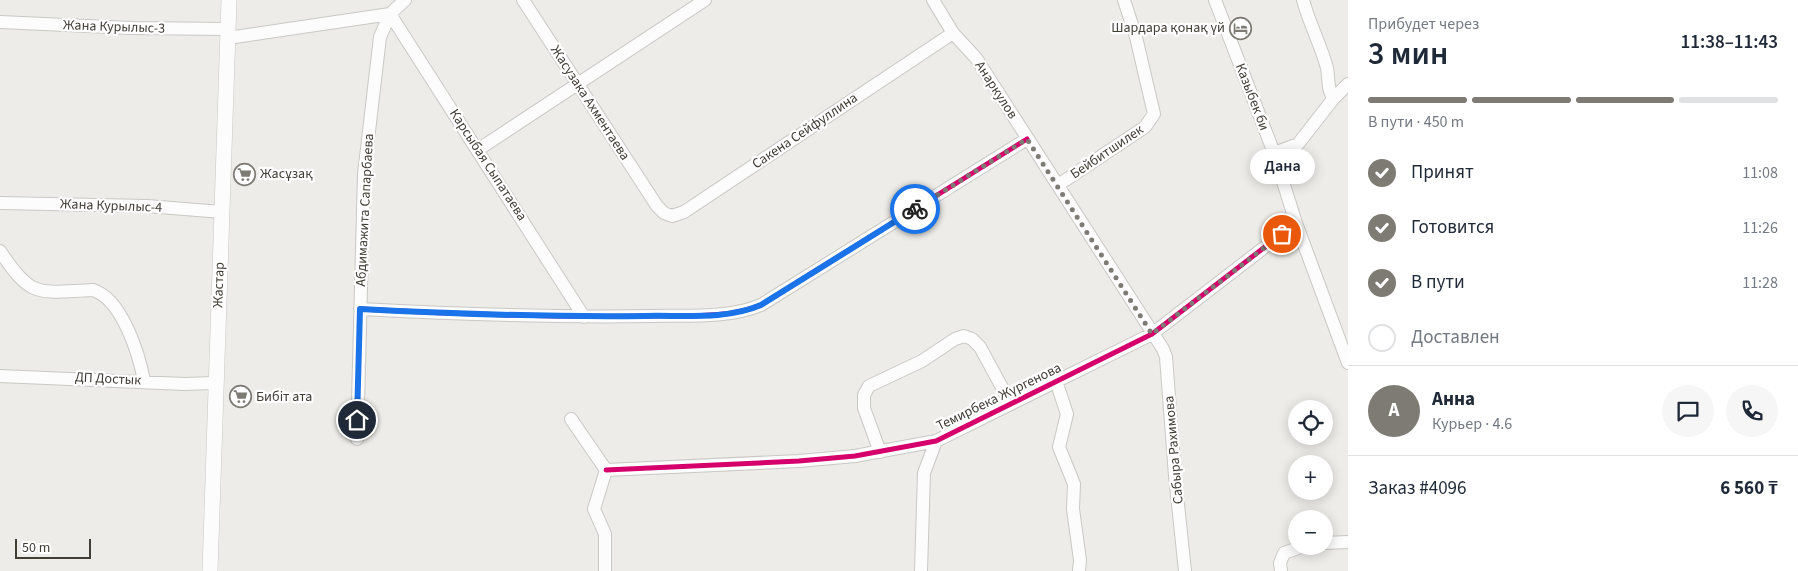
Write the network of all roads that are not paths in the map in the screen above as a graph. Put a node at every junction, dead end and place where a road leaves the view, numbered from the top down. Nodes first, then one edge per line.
1 (229, 0) edge
2 (405, 0) edge
3 (523, 0) edge
4 (705, 0) edge
5 (933, 0) edge
6 (1124, 0) edge
7 (1215, 0) edge
8 (1303, 0) edge
9 (390, 14) junction
10 (0, 22) edge
11 (228, 33) junction
12 (953, 33) junction
13 (577, 84) junction
14 (1348, 84) edge
15 (1334, 98) junction
16 (1027, 139) junction
17 (479, 149) junction
18 (1274, 153) junction
19 (1058, 185) junction
20 (0, 203) edge
21 (657, 206) joint
22 (222, 212) junction
23 (1296, 222) junction
24 (0, 251) edge
25 (360, 309) junction
26 (584, 317) junction
27 (1152, 334) junction
28 (1348, 363) edge
29 (0, 376) edge
30 (144, 381) junction
31 (1056, 381) junction
32 (215, 383) junction
33 (1011, 404) junction
34 (571, 419) dead end
35 (357, 439) dead end
36 (936, 441) junction
37 (880, 452) junction
38 (606, 470) junction
39 (1348, 542) edge
40 (1333, 543) edge
41 (1288, 552) edge
42 (210, 571) edge
43 (605, 571) edge
44 (921, 571) edge
45 (1079, 571) edge
46 (1185, 571) edge
47 (1281, 571) edge

1 - 11 street, Жастар
2 - 9 street, Абдимажита Сапарбаева
3 - 13 street, Жасузака Ахментаева
4 - 13 street
5 - 12 street, Анаркулов
6 - 19 street, Бейбитшилек
7 - 18 street, Казыбек би
8 - 15 street
9 - 11 street
9 - 17 street, Карсыбая Сыпатаева
9 - 25 street, Абдимажита Сапарбаева
10 - 11 street, Жана Курылыс-3
11 - 22 street, Жастар
12 - 16 street, Анаркулов
12 - 21 street, Сакена Сейфуллина
13 - 17 street
13 - 21 street, Жасузака Ахментаева
14 - 15 street
15 - 18 street
16 - 19 street, Анаркулов
16 - 26 street
17 - 26 street, Карсыбая Сыпатаева
18 - 23 street, Казыбек би
19 - 27 street, Анаркулов
20 - 22 street, Жана Курылыс-4
22 - 32 street, Жастар
23 - 27 street, Темирбека Жүргенова
23 - 28 street, Казыбек би
24 - 30 street
25 - 26 street
25 - 35 street, Абдимажита Сапарбаева
27 - 31 street, Темирбека Жүргенова
27 - 46 street, Сабыра Рахимова
29 - 30 street, ДП Достык
30 - 32 street, ДП Достык
31 - 33 street, Темирбека Жүргенова
31 - 45 street
32 - 42 street, Жастар
33 - 36 street, Темирбека Жүргенова
33 - 37 street
34 - 38 street
36 - 37 street, Темирбека Жүргенова
36 - 44 street
37 - 38 street, Темирбека Жүргенова
38 - 43 street
39 - 40 street
41 - 47 street

